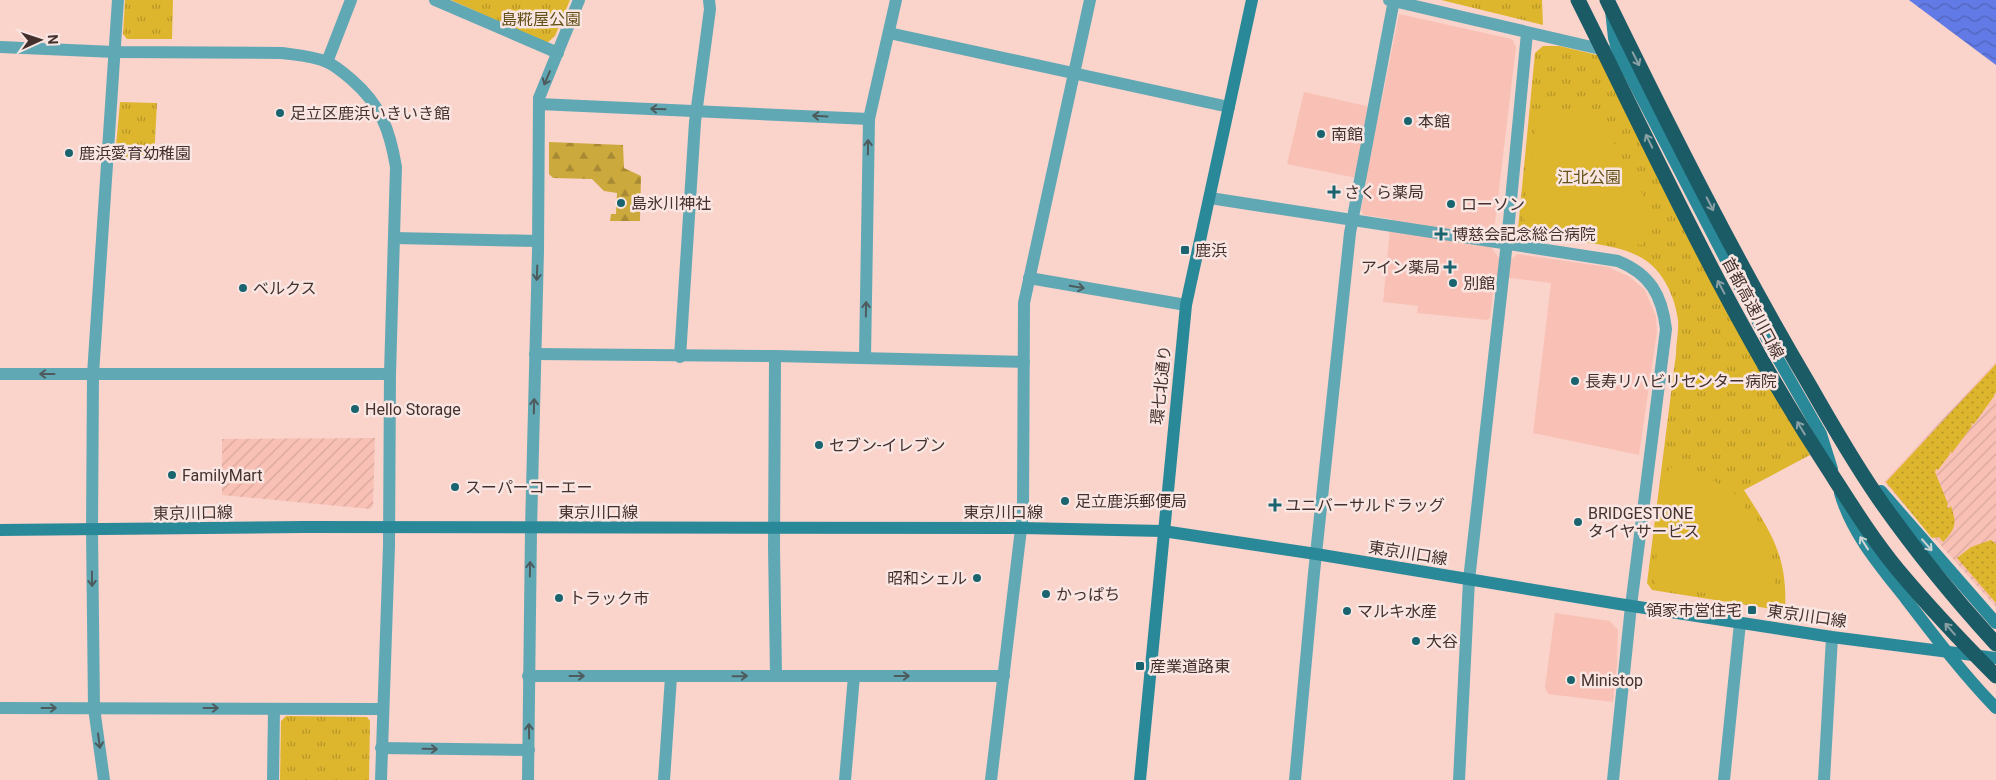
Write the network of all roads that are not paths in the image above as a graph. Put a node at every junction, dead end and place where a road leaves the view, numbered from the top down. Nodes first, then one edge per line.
1 (118, 0) edge
2 (352, 0) edge
3 (435, 0) edge
4 (579, 0) edge
5 (709, 0) edge
6 (896, 0) edge
7 (1090, 0) edge
8 (1252, 0) edge
9 (1392, 0) edge
10 (1578, 0) edge
11 (1609, 0) edge
12 (1527, 32) junction
13 (889, 33) junction
14 (0, 47) edge
15 (115, 52) junction
16 (558, 53) junction
17 (1619, 54) junction
18 (327, 62) junction
19 (1073, 74) junction
20 (539, 104) junction
21 (1229, 107) junction
22 (697, 110) junction
23 (869, 118) junction
24 (1210, 198) junction
25 (1352, 220) junction
26 (394, 238) junction
27 (538, 241) junction
28 (1507, 242) junction
29 (1029, 278) junction
30 (1186, 305) junction
31 (535, 354) junction
32 (775, 356) junction
33 (680, 357) junction
34 (865, 358) junction
35 (1024, 362) junction
36 (0, 374) edge
37 (93, 374) junction
38 (390, 374) junction
39 (1821, 434) junction
40 (389, 528) junction
41 (1022, 528) junction
42 (531, 529) junction
43 (774, 529) junction
44 (0, 530) edge
45 (92, 530) junction
46 (1163, 531) junction
47 (1316, 554) junction
48 (1469, 580) junction
49 (1631, 606) junction
50 (1740, 623) junction
51 (1996, 623) edge
52 (1832, 637) junction
53 (1996, 644) edge
54 (1946, 651) junction
55 (1996, 658) edge
56 (776, 675) junction
57 (528, 676) junction
58 (854, 676) junction
59 (1004, 676) junction
60 (1996, 676) edge
61 (671, 677) junction
62 (0, 708) edge
63 (94, 708) junction
64 (1996, 708) edge
65 (274, 709) junction
66 (382, 709) junction
67 (381, 748) junction
68 (529, 750) junction
69 (104, 780) edge
70 (273, 780) edge
71 (381, 780) edge
72 (528, 780) edge
73 (664, 780) edge
74 (844, 780) edge
75 (991, 780) edge
76 (1140, 780) edge
77 (1295, 780) edge
78 (1459, 780) edge
79 (1613, 780) edge
80 (1724, 780) edge
81 (1824, 780) edge

1 - 15 street
2 - 18 street
3 - 16 street
4 - 16 street
5 - 22 street
6 - 13 street
7 - 19 street
8 - 21 main road, 環七北通り
9 - 12 street
9 - 25 street
60 -> 10 highway, 首都高速川口線, bridge
11 - 17 main road
11 -> 53 highway, 首都高速川口線, bridge
12 - 17 street
12 - 28 street
13 - 19 street
13 - 23 street
14 - 15 street
15 - 18 street
15 - 37 street
16 -> 20 street
17 - 39 main road
18 - 26 street
19 - 21 street
19 - 29 street
22 -> 20 street
20 - 27 street
21 - 24 main road, 環七北通り
23 -> 22 street
22 - 33 street
34 -> 23 street
24 - 25 street
24 - 30 main road, 環七北通り
25 - 28 street
25 - 47 street
26 - 27 street
26 - 38 street
27 -> 31 street
28 - 48 street
28 - 49 street
29 -> 30 street
29 - 35 street
30 - 46 main road, 環七北通り
31 - 33 street
42 -> 31 street
32 - 33 street
32 - 34 street
32 - 43 street
34 - 35 street
35 - 41 street
37 -> 36 street
37 - 38 street
37 - 45 street
38 - 40 street
39 -> 51 main road
54 -> 39 main road
40 - 42 main road, 東京川口線
40 - 45 main road, 東京川口線
40 - 66 street
41 - 43 main road, 東京川口線
41 - 46 main road, 東京川口線
41 - 59 street
42 - 43 main road, 東京川口線
57 -> 42 street
43 - 56 street
44 - 45 main road, 東京川口線
45 -> 63 street
46 - 47 main road, 東京川口線
46 - 76 main road, 環七北通り
47 - 48 main road, 東京川口線
47 - 77 street
48 - 49 main road, 東京川口線
48 - 78 street
49 - 50 main road, 東京川口線
49 - 79 street
50 - 52 main road, 東京川口線
50 - 80 street
52 - 54 main road, 東京川口線
52 - 81 street
54 - 55 main road, 東京川口線
54 - 64 main road
56 - 58 street
61 -> 56 street
57 -> 61 street
68 -> 57 street
58 -> 59 street
58 - 74 street
59 - 75 street
61 - 73 street
62 -> 63 street
63 -> 65 street
63 -> 69 street
65 - 66 street
65 - 70 street
66 - 67 street
67 -> 68 street
67 - 71 street
68 - 72 street

